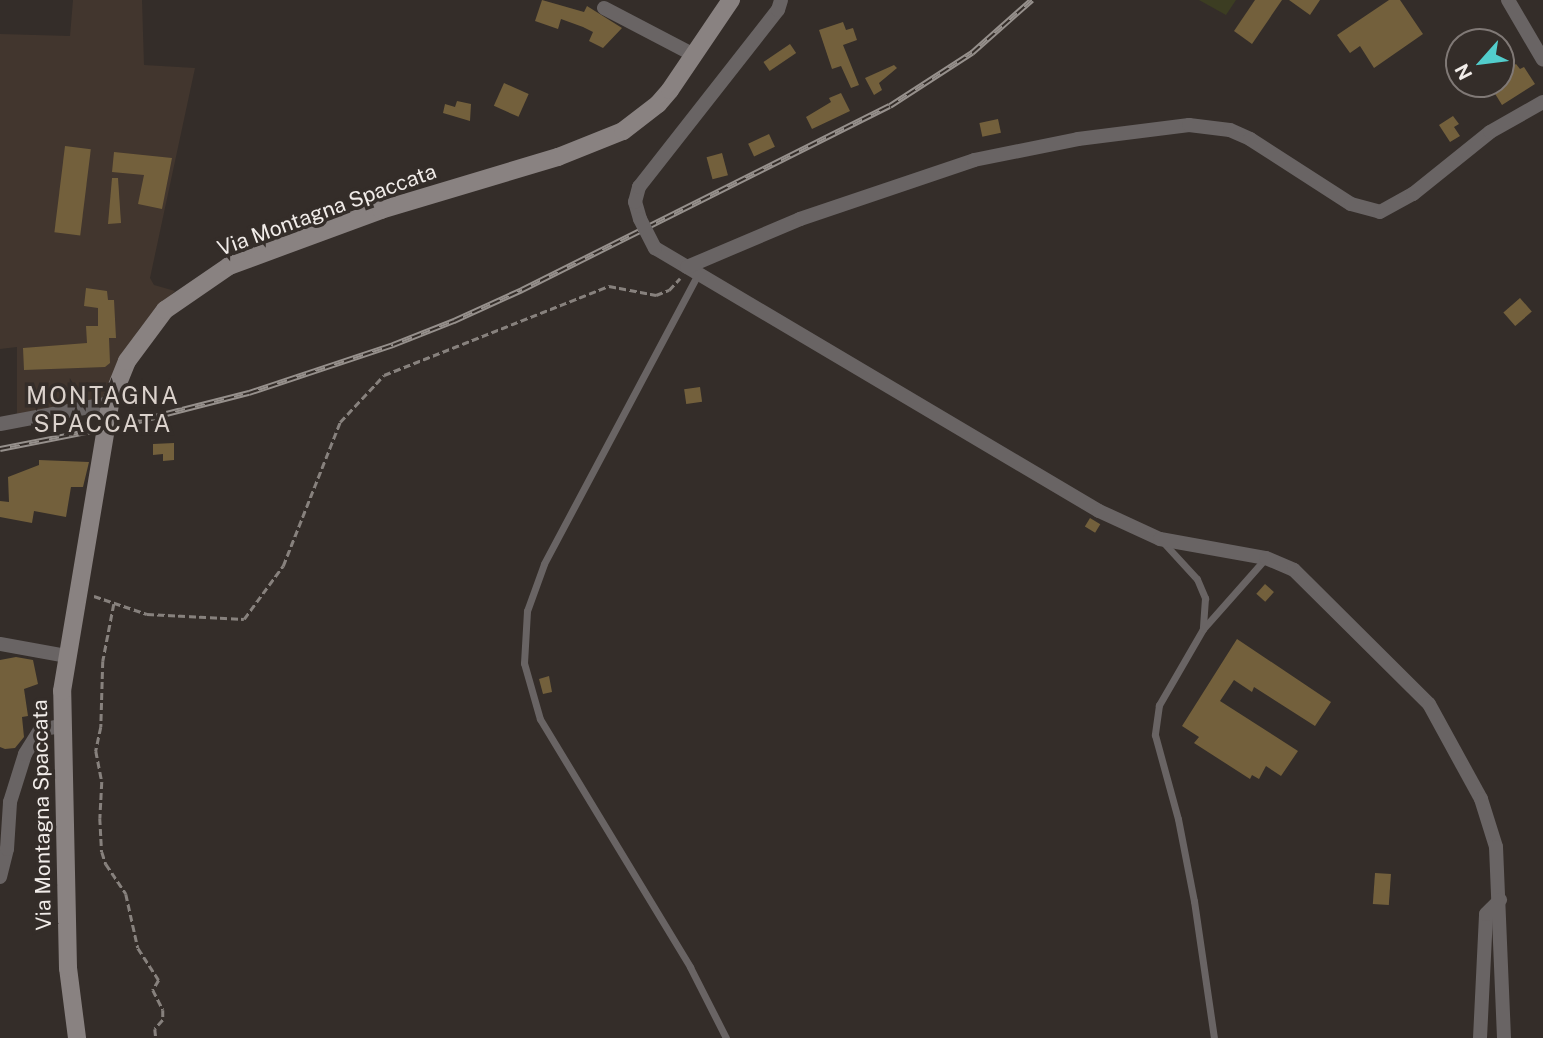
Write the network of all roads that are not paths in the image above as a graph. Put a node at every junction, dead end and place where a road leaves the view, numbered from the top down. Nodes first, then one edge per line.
1 (731, 0) edge
2 (781, 0) edge
3 (1508, 0) edge
4 (604, 8) dead end
5 (694, 55) junction
6 (1543, 60) edge
7 (1543, 102) edge
8 (693, 271) junction
9 (110, 402) junction
10 (0, 424) edge
11 (1160, 539) junction
12 (1266, 558) junction
13 (1203, 629) junction
14 (0, 645) edge
15 (66, 656) junction
16 (60, 726) junction
17 (0, 877) edge
18 (1500, 900) junction
19 (77, 1038) edge
20 (726, 1038) edge
21 (1213, 1038) edge
22 (1480, 1038) edge
23 (1504, 1038) edge

1 - 5 main road, Via Montagna Spaccata
2 - 8 street, bridge
3 - 6 street
4 - 5 street
5 - 9 main road, Via Montagna Spaccata
7 - 8 street
8 - 11 street
8 - 20 lane
9 - 10 street
9 - 15 main road, Via Montagna Spaccata
11 - 12 street
11 - 13 lane
12 - 13 lane
12 - 18 street
13 - 21 lane
14 - 15 street
15 - 16 main road, Via Montagna Spaccata
16 - 17 street
16 - 19 main road, Via Montagna Spaccata
18 - 22 street
18 - 23 street

